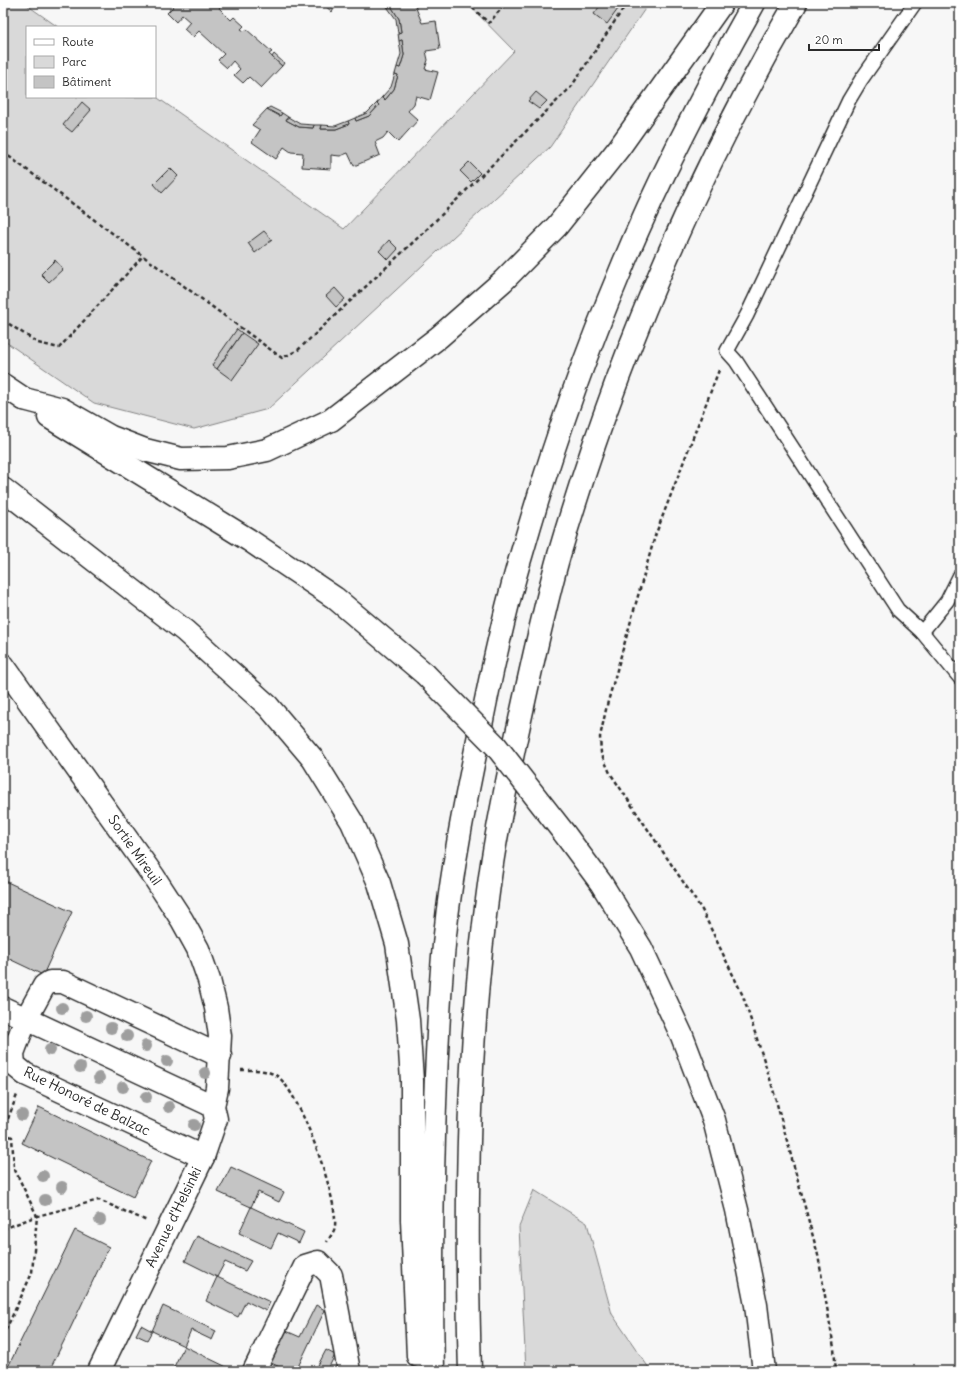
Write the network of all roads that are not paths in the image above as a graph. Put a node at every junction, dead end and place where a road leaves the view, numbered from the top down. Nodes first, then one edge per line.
1 (722, 3) edge
2 (754, 3) edge
3 (796, 3) edge
4 (916, 3) edge
5 (3, 385) edge
6 (24, 399) junction
7 (3, 489) edge
8 (960, 575) edge
9 (922, 632) junction
10 (3, 665) edge
11 (960, 678) edge
12 (3, 1008) edge
13 (26, 1019) junction
14 (219, 1062) junction
15 (213, 1106) junction
16 (203, 1157) junction
17 (99, 1371) edge
18 (254, 1371) edge
19 (349, 1371) edge
20 (419, 1371) edge
21 (433, 1371) edge
22 (470, 1371) edge
23 (764, 1371) edge

1 - 6 main road
2 - 21 main road
3 - 22 main road
4 - 9 lane
5 - 6 main road
6 - 23 main road, bridge
7 - 20 main road
8 - 9 lane
9 - 11 lane
10 - 14 main road, Sortie Mireuil
12 - 13 main road
13 - 14 main road, Rue Honoré de Balzac
13 - 15 main road
13 - 16 main road, Rue Honoré de Balzac
14 - 15 main road, Avenue d'Helsinki
15 - 16 main road, Avenue d'Helsinki
16 - 17 main road, Avenue d'Helsinki
18 - 19 main road

